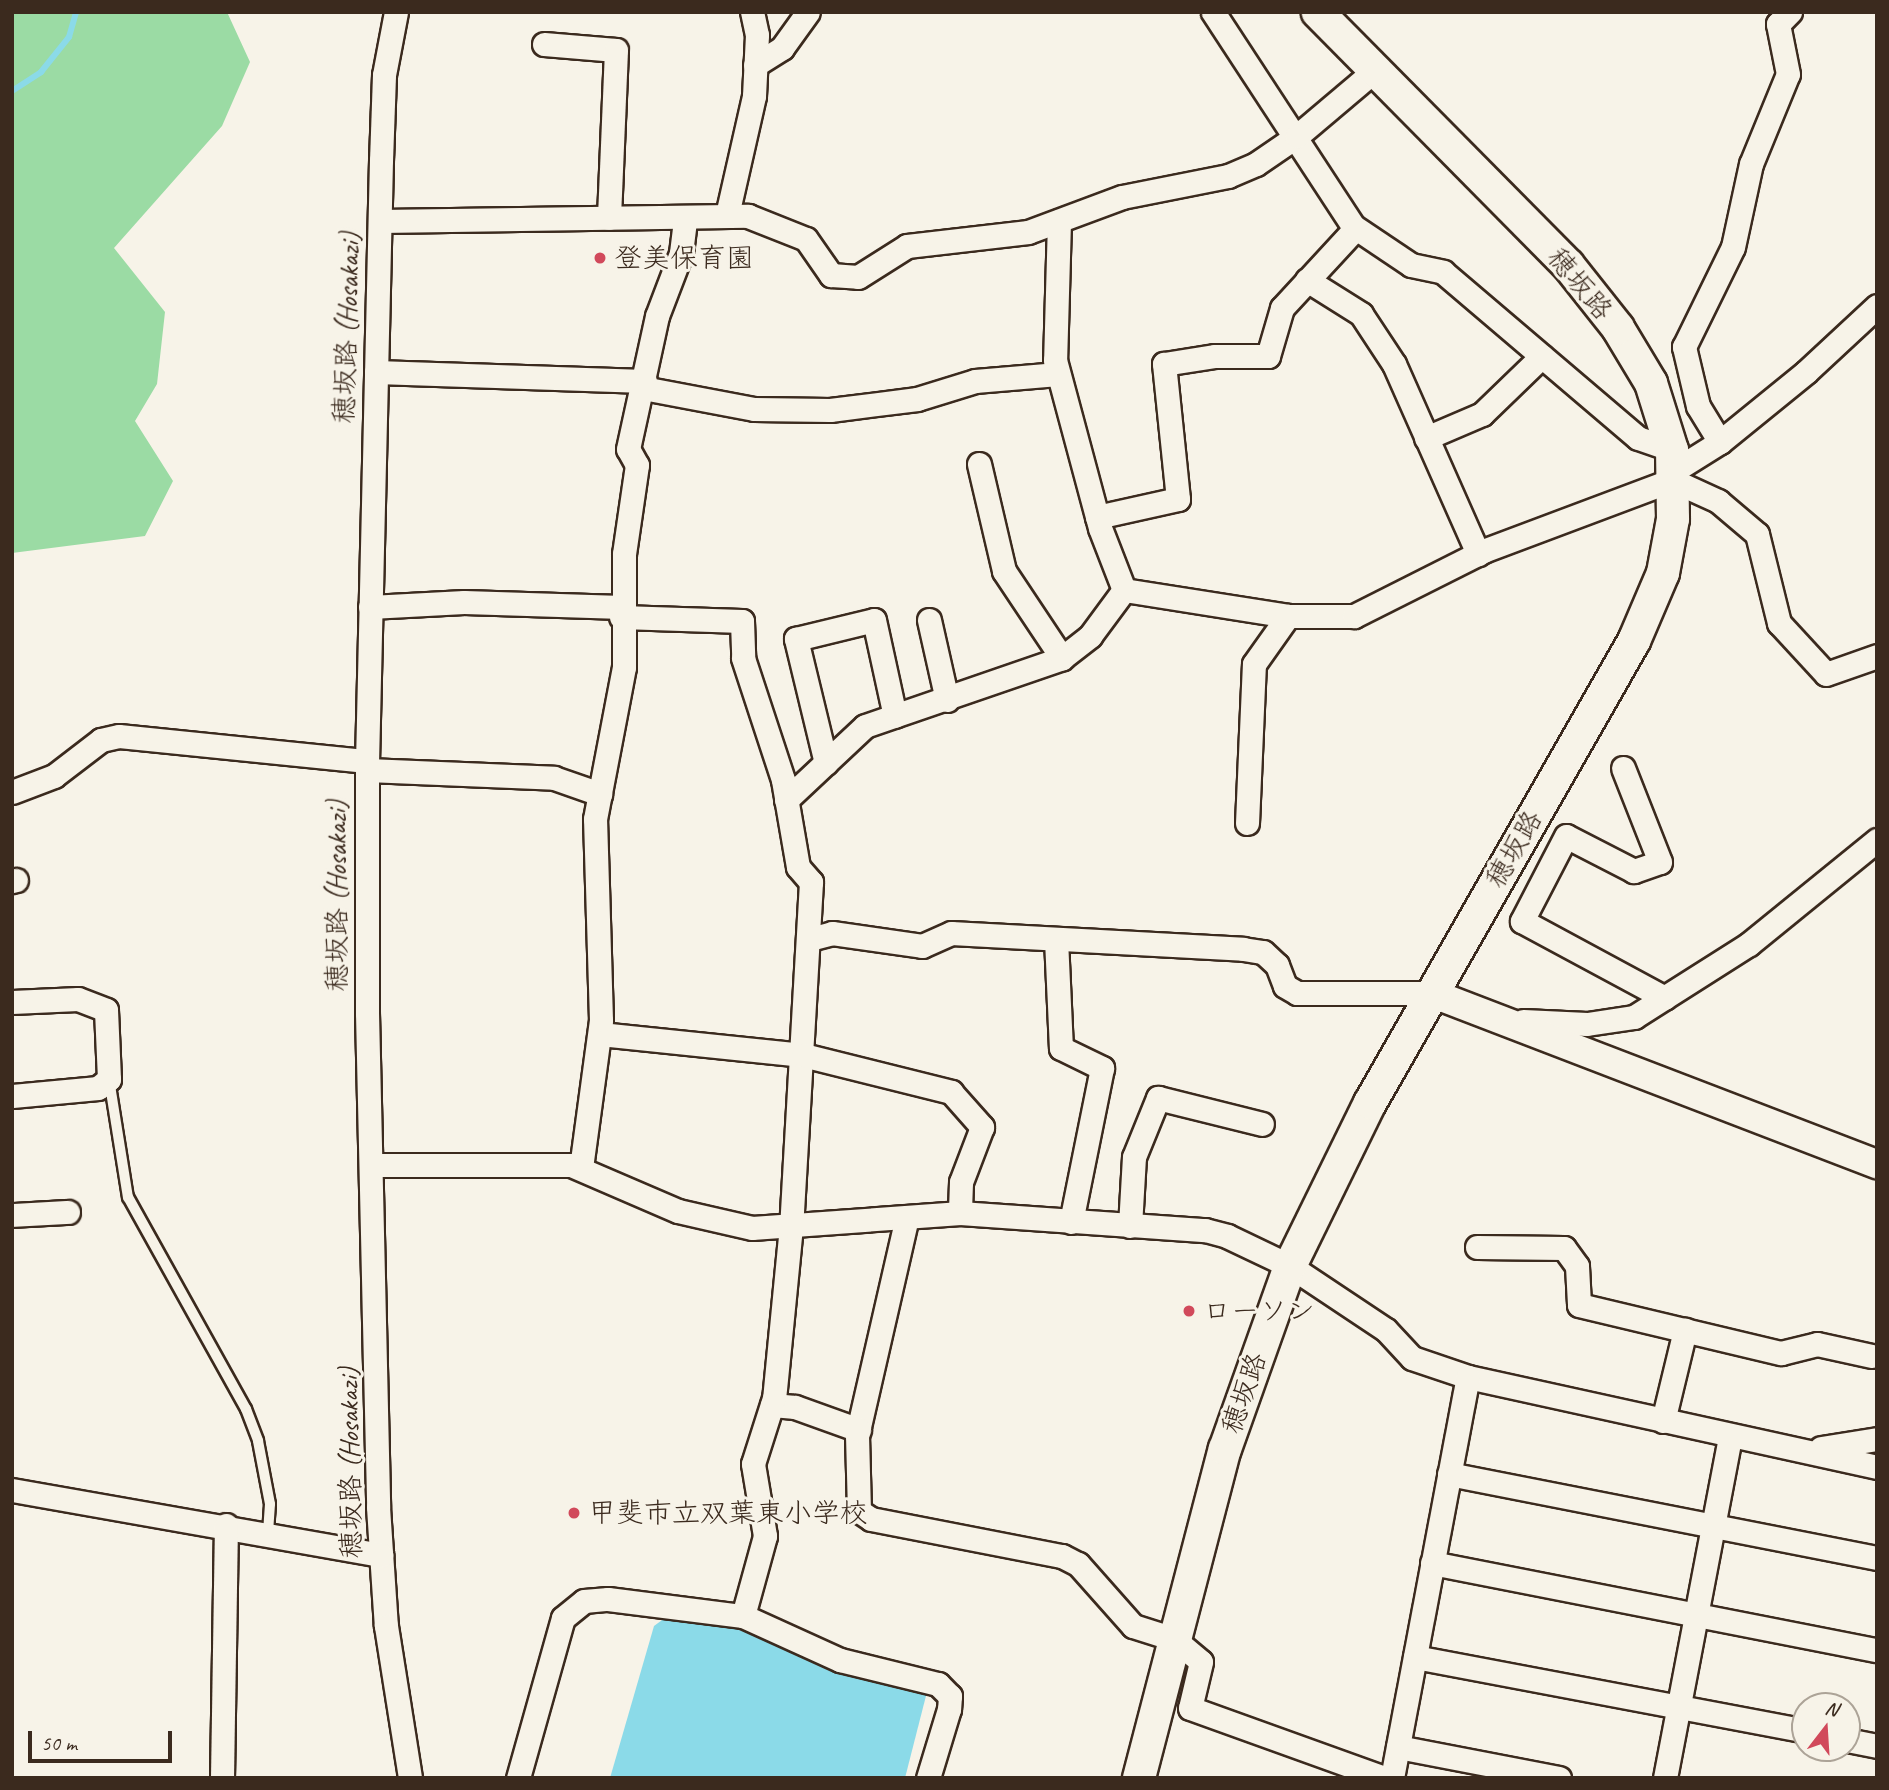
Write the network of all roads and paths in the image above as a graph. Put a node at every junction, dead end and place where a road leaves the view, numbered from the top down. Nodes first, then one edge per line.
1 (396, 12) edge
2 (752, 12) edge
3 (808, 12) edge
4 (1213, 12) edge
5 (1318, 12) edge
6 (1790, 12) edge
7 (544, 44) dead end
8 (755, 65) junction
9 (1375, 70) junction
10 (1297, 136) junction
11 (727, 215) junction
12 (609, 218) junction
13 (685, 219) junction
14 (380, 221) junction
15 (1059, 221) junction
16 (1356, 229) junction
17 (1307, 280) junction
18 (1877, 306) edge
19 (1542, 356) junction
20 (376, 372) junction
21 (1058, 374) junction
22 (644, 384) junction
23 (1426, 438) junction
24 (1720, 442) junction
25 (979, 464) dead end
26 (1672, 467) junction
27 (1097, 517) junction
28 (1478, 554) junction
29 (1124, 590) junction
30 (370, 607) junction
31 (622, 612) junction
32 (1288, 616) junction
33 (929, 620) dead end
34 (1877, 656) edge
35 (1062, 658) junction
36 (947, 700) junction
37 (895, 716) junction
38 (826, 763) junction
39 (367, 766) junction
40 (1623, 768) dead end
41 (12, 792) edge
42 (600, 794) junction
43 (786, 800) junction
44 (1247, 823) dead end
45 (1877, 839) edge
46 (810, 939) junction
47 (1056, 939) junction
48 (1431, 993) junction
49 (1665, 998) junction
50 (12, 1002) edge
51 (1486, 1014) junction
52 (600, 1034) junction
53 (803, 1055) junction
54 (109, 1079) junction
55 (12, 1096) edge
56 (1262, 1124) dead end
57 (1877, 1164) edge
58 (371, 1165) junction
59 (581, 1168) junction
60 (68, 1212) dead end
61 (960, 1213) junction
62 (12, 1215) edge
63 (906, 1217) junction
64 (1070, 1222) junction
65 (791, 1226) junction
66 (1130, 1226) junction
67 (1476, 1247) dead end
68 (1290, 1266) junction
69 (1685, 1330) junction
70 (1872, 1356) dead end
71 (1468, 1377) junction
72 (772, 1405) junction
73 (1663, 1421) junction
74 (859, 1430) junction
75 (1730, 1436) junction
76 (1877, 1439) edge
77 (1790, 1449) junction
78 (1877, 1467) edge
79 (1449, 1474) junction
80 (12, 1490) edge
81 (1713, 1524) junction
82 (226, 1525) junction
83 (268, 1533) junction
84 (381, 1555) junction
85 (1877, 1558) edge
86 (1433, 1563) junction
87 (1696, 1615) junction
88 (743, 1616) junction
89 (1174, 1639) junction
90 (1877, 1650) edge
91 (1415, 1657) junction
92 (1679, 1706) junction
93 (1791, 1728) edge
94 (1398, 1747) junction
95 (222, 1778) edge
96 (410, 1778) edge
97 (519, 1778) edge
98 (928, 1778) edge
99 (1139, 1778) edge
100 (1384, 1778) edge
101 (1392, 1778) edge
102 (1559, 1778) edge
103 (1665, 1778) edge

1 - 14 street, 穂坂路 (Hosakazi)
2 - 8 street
3 - 8 street
4 - 10 street
5 - 9 main road, 穂坂路
6 - 24 street
7 - 12 street
8 - 11 street
9 - 10 street
9 - 26 main road, 穂坂路
10 - 15 street
10 - 16 street
11 - 13 street
11 - 15 street
12 - 13 street
12 - 14 street
13 - 22 street
14 - 20 street, 穂坂路 (Hosakazi)
15 - 21 street
16 - 17 street
16 - 19 street
17 - 23 street
17 - 27 street
18 - 24 street
19 - 23 street
19 - 26 street
20 - 22 street
20 - 30 street, 穂坂路 (Hosakazi)
21 - 22 street
21 - 27 street
22 - 31 street
23 - 28 street
24 - 26 street
25 - 35 street
26 - 28 street
26 - 34 street
26 - 48 main road, 穂坂路
27 - 29 street
28 - 32 street
29 - 32 street
29 - 35 street
30 - 31 street
30 - 39 street, 穂坂路 (Hosakazi)
31 - 42 street
31 - 43 street
32 - 44 street
33 - 36 street
35 - 36 street
36 - 37 street
37 - 38 street
37 - 38 street
38 - 43 street
39 - 41 street
39 - 42 street
39 - 58 street, 穂坂路 (Hosakazi)
40 - 49 street
42 - 52 street
43 - 46 street
45 - 49 street
46 - 47 street
46 - 53 street
47 - 48 street
47 - 64 street
48 - 51 street
48 - 68 main road, 穂坂路
49 - 51 street
50 - 54 street
51 - 57 street
52 - 53 street
52 - 59 street
53 - 61 street
53 - 65 street
54 - 55 street
54 - 83 lane
56 - 66 street
58 - 59 street
58 - 84 street, 穂坂路 (Hosakazi)
59 - 65 street
60 - 62 street
61 - 63 street
61 - 64 street
63 - 65 street
63 - 74 street
64 - 66 street
65 - 72 street
66 - 68 street
67 - 69 street
68 - 71 street
68 - 89 main road, 穂坂路
69 - 70 street
69 - 73 street
71 - 73 street
71 - 79 street
72 - 74 street
72 - 88 street
73 - 75 street
74 - 89 street
75 - 77 street
75 - 81 street
76 - 77 street
77 - 78 street
79 - 81 street
79 - 86 street
80 - 82 street
81 - 85 street
81 - 87 street
82 - 83 street
82 - 95 street
83 - 84 street
84 - 96 street, 穂坂路 (Hosakazi)
86 - 87 street
86 - 91 street
87 - 90 street
87 - 92 street
88 - 97 street
88 - 98 street
89 - 99 main road, 穂坂路
89 - 100 street
91 - 92 street
91 - 94 street
92 - 93 street
92 - 103 street
94 - 101 street
94 - 102 street

